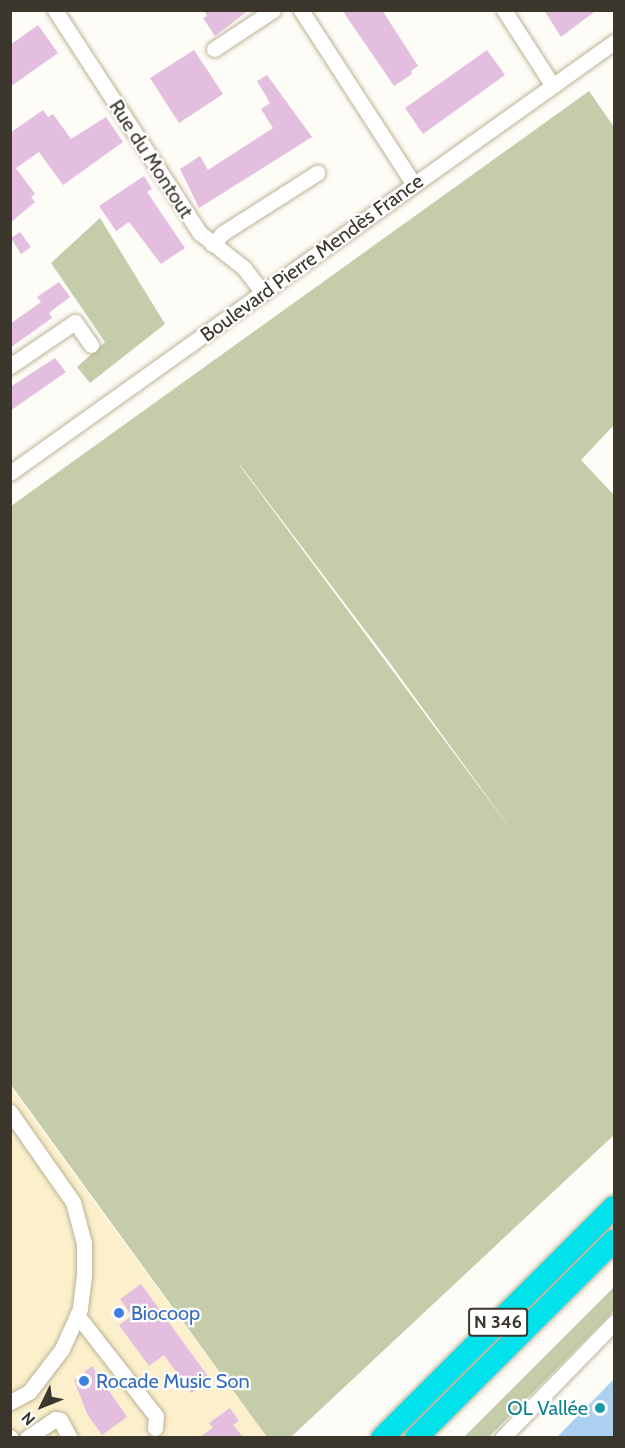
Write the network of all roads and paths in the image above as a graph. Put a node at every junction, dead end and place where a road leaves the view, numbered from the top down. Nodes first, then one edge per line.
1 (55, 10) edge
2 (273, 10) edge
3 (301, 10) edge
4 (504, 10) edge
5 (615, 42) edge
6 (214, 49) dead end
7 (553, 86) junction
8 (317, 173) dead end
9 (414, 185) junction
10 (212, 244) junction
11 (263, 293) junction
12 (91, 345) dead end
13 (10, 366) edge
14 (10, 473) edge
15 (10, 1112) edge
16 (615, 1207) edge
17 (615, 1241) edge
18 (77, 1316) junction
19 (615, 1323) edge
20 (10, 1402) edge
21 (155, 1428) dead end
22 (27, 1437) edge
23 (69, 1437) edge
24 (382, 1437) edge
25 (416, 1437) edge
26 (502, 1437) edge

1 - 10 street, Rue du Montout
2 - 6 street
3 - 9 street
4 - 7 street
5 - 7 street, Boulevard Pierre Mendès France
7 - 9 street, Boulevard Pierre Mendès France
8 - 10 street
9 - 11 street, Boulevard Pierre Mendès France
10 - 11 street, Rue du Montout
11 - 14 street, Boulevard Pierre Mendès France
12 - 13 street
15 - 18 street
16 - 24 highway, N 346
17 - 25 highway, N 346
18 - 20 street
18 - 21 street
19 - 26 street
22 - 23 street

